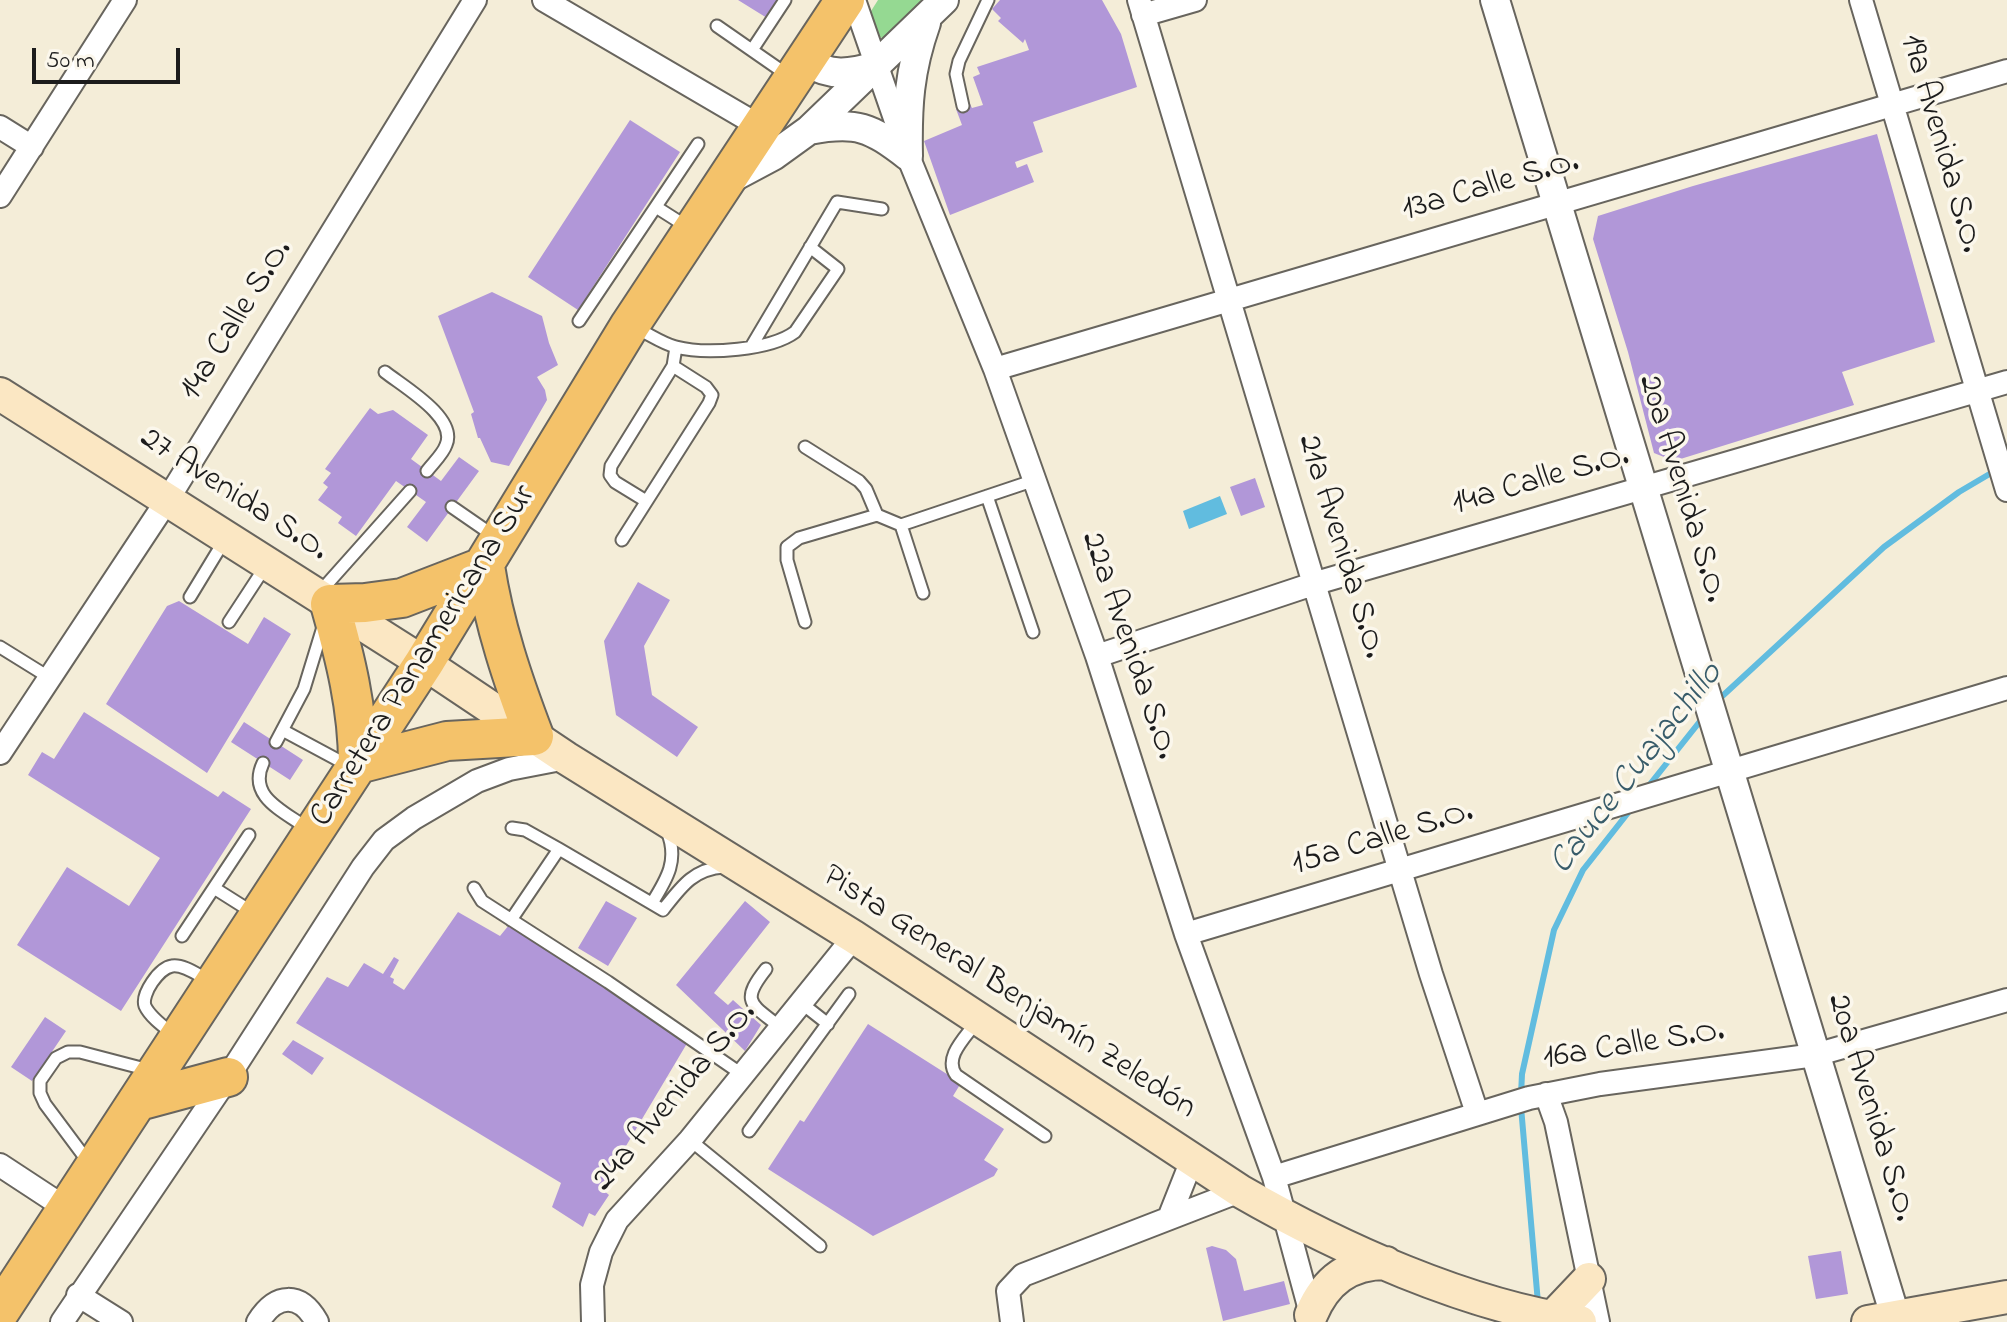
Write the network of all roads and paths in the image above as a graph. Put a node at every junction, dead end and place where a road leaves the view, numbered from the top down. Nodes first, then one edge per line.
1 (125, 0) edge
2 (475, 0) edge
3 (544, 0) edge
4 (785, 0) edge
5 (845, 0) edge
6 (854, 0) edge
7 (1195, 0) edge
8 (1495, 0) edge
9 (1861, 0) edge
10 (986, 1) edge
11 (1141, 8) edge
12 (936, 9) edge
13 (717, 26) dead end
14 (752, 50) junction
15 (878, 66) junction
16 (799, 70) junction
17 (2007, 71) edge
18 (1891, 105) junction
19 (963, 106) dead end
20 (0, 127) edge
21 (761, 127) junction
22 (809, 130) junction
23 (698, 144) dead end
24 (32, 147) junction
25 (908, 156) junction
26 (726, 181) junction
27 (0, 196) edge
28 (1557, 204) junction
29 (656, 207) junction
30 (882, 209) dead end
31 (693, 231) junction
32 (810, 247) junction
33 (1228, 301) junction
34 (579, 321) dead end
35 (630, 325) junction
36 (676, 347) junction
37 (751, 347) junction
38 (673, 366) junction
39 (995, 369) junction
40 (385, 372) dead end
41 (2007, 382) edge
42 (1977, 390) junction
43 (0, 394) edge
44 (805, 447) dead end
45 (427, 471) dead end
46 (2002, 475) edge
47 (1035, 480) junction
48 (1642, 488) junction
49 (410, 491) dead end
50 (987, 496) junction
51 (168, 499) junction
52 (646, 501) junction
53 (452, 507) dead end
54 (877, 515) junction
55 (901, 525) junction
56 (227, 537) junction
57 (622, 540) dead end
58 (493, 554) junction
59 (268, 564) junction
60 (1316, 583) junction
61 (923, 593) dead end
62 (190, 597) dead end
63 (324, 600) junction
64 (229, 622) dead end
65 (805, 622) dead end
66 (1033, 632) dead end
67 (0, 647) edge
68 (1097, 656) junction
69 (424, 663) junction
70 (50, 678) junction
71 (2007, 688) edge
72 (284, 731) junction
73 (534, 736) junction
74 (276, 742) dead end
75 (0, 753) edge
76 (566, 758) junction
77 (263, 763) dead end
78 (357, 766) junction
79 (1728, 771) junction
80 (661, 816) junction
81 (512, 828) dead end
82 (314, 834) junction
83 (249, 835) dead end
84 (559, 849) junction
85 (746, 869) junction
86 (1400, 870) junction
87 (214, 888) junction
88 (474, 888) dead end
89 (658, 907) junction
90 (259, 916) junction
91 (511, 920) junction
92 (1186, 934) junction
93 (182, 936) dead end
94 (854, 937) junction
95 (766, 969) dead end
96 (215, 984) junction
97 (849, 994) dead end
98 (2007, 1000) edge
99 (800, 1002) junction
100 (977, 1020) junction
101 (828, 1024) junction
102 (781, 1028) junction
103 (179, 1040) junction
104 (1815, 1055) junction
105 (743, 1075) junction
106 (228, 1077) junction
107 (148, 1086) junction
108 (1538, 1096) junction
109 (1477, 1113) junction
110 (749, 1131) dead end
111 (1045, 1136) dead end
112 (690, 1140) junction
113 (1192, 1160) junction
114 (0, 1165) edge
115 (94, 1169) junction
116 (1274, 1177) junction
117 (1240, 1191) junction
118 (67, 1209) junction
119 (1169, 1218) junction
120 (1287, 1219) junction
121 (820, 1246) dead end
122 (1386, 1263) junction
123 (1589, 1279) junction
124 (78, 1295) junction
125 (2007, 1297) edge
126 (0, 1311) edge
127 (315, 1318) edge
128 (1553, 1318) edge
129 (1312, 1319) edge
130 (1887, 1321) edge
131 (62, 1322) edge
132 (121, 1322) edge
133 (258, 1322) edge
134 (593, 1322) edge
135 (1012, 1322) edge
136 (1598, 1322) edge

1 - 24 street
2 - 51 street, 14a Calle S.O.
3 - 21 street
4 - 14 lane
5 - 16 highway, Carretera Panamericana Sur
6 - 15 street, 22a Avenida S.O.
7 - 11 street
8 - 28 street, 20a Avenida S.O.
9 - 18 street, 19a Avenida S.O.
10 - 19 lane
11 - 33 street, 21a Avenida S.O.
12 - 15 street
12 - 25 street
13 - 14 lane
14 - 16 lane
15 - 16 street
15 - 22 street
15 - 25 street, 22a Avenida S.O.
16 - 21 highway, Carretera Panamericana Sur
17 - 18 street, 13a Calle S.O.
18 - 28 street, 13a Calle S.O.
18 - 42 street, 19a Avenida S.O.
20 - 24 street
21 - 26 highway, Carretera Panamericana Sur
22 - 25 street
22 - 26 street
23 - 29 lane
24 - 27 street
25 - 39 street, 22a Avenida S.O.
26 - 31 highway, Carretera Panamericana Sur
28 - 33 street, 13a Calle S.O.
28 - 48 street, 20a Avenida S.O.
29 - 31 lane
29 - 34 lane
30 - 32 lane
31 - 35 highway, Carretera Panamericana Sur
32 - 37 lane
32 - 37 lane
33 - 39 street, 13a Calle S.O.
33 - 60 street, 21a Avenida S.O.
35 - 36 lane
35 - 58 highway, Carretera Panamericana Sur
36 - 37 lane
36 - 38 lane
38 - 52 lane
38 - 52 lane
39 - 47 street, 22a Avenida S.O.
40 - 45 lane
41 - 42 street, 14a Calle S.O.
42 - 46 street, 19a Avenida S.O.
42 - 48 street, 14a Calle S.O.
43 - 51 main road, 27 Avenida S.O.
44 - 54 lane
47 - 50 lane
47 - 68 street, 22a Avenida S.O.
48 - 60 street, 14a Calle S.O.
48 - 79 street, 20a Avenida S.O.
49 - 63 lane
50 - 55 lane
50 - 66 lane
51 - 56 main road, 27 Avenida S.O.
51 - 70 street, 14a Calle S.O.
52 - 57 lane
53 - 58 lane
54 - 55 lane
54 - 65 lane
55 - 61 lane
56 - 59 main road, 27 Avenida S.O.
56 - 62 lane
58 - 63 highway
58 - 69 highway, Carretera Panamericana Sur
58 - 73 highway
59 - 63 main road, 27 Avenida S.O.
59 - 64 lane
60 - 68 street, 14a Calle S.O.
60 - 86 street, 21a Avenida S.O.
63 - 69 main road, 27 Avenida S.O.
63 - 72 lane
63 - 78 highway
67 - 70 lane
68 - 92 street, 22a Avenida S.O.
69 - 73 main road, Pista General Benjamín Zeledón
69 - 78 highway, Carretera Panamericana Sur
70 - 75 street, 14a Calle S.O.
71 - 79 street
72 - 74 lane
72 - 78 lane
73 - 76 main road, Pista General Benjamín Zeledón
73 - 78 highway
76 - 80 main road, Pista General Benjamín Zeledón
76 - 106 street
77 - 82 lane
78 - 82 highway, Carretera Panamericana Sur
79 - 86 street, 15a Calle S.O.
79 - 104 street, 20a Avenida S.O.
80 - 85 main road, Pista General Benjamín Zeledón
80 - 89 lane
81 - 84 lane
82 - 90 highway, Carretera Panamericana Sur
83 - 87 lane
84 - 89 lane
84 - 91 lane
85 - 89 lane
85 - 94 main road, Pista General Benjamín Zeledón
86 - 92 street, 15a Calle S.O.
86 - 109 street, 21a Avenida S.O.
87 - 90 lane
87 - 93 lane
88 - 91 lane
90 - 96 highway, Carretera Panamericana Sur
91 - 105 lane
92 - 116 street, 22a Avenida S.O.
94 - 99 street, 24a Avenida S.O.
94 - 100 main road, Pista General Benjamín Zeledón
95 - 102 lane
96 - 103 highway, Carretera Panamericana Sur
96 - 103 lane
97 - 101 lane
98 - 104 street, 16a Calle S.O.
99 - 101 lane
99 - 102 street, 24a Avenida S.O.
100 - 111 lane
100 - 113 main road, Pista General Benjamín Zeledón
101 - 110 lane
102 - 105 street, 24a Avenida S.O.
103 - 107 highway, Carretera Panamericana Sur
104 - 108 street, 16a Calle S.O.
104 - 130 street, 20a Avenida S.O.
105 - 112 street, 24a Avenida S.O.
106 - 107 highway
106 - 124 street
107 - 115 highway, Carretera Panamericana Sur
107 - 115 lane
108 - 109 street, 16a Calle S.O.
108 - 123 street
109 - 116 street, 16a Calle S.O.
112 - 121 lane
112 - 134 street, 24a Avenida S.O.
113 - 117 main road, Pista General Benjamín Zeledón
113 - 119 street
114 - 118 street
115 - 118 highway, Carretera Panamericana Sur
116 - 120 street, 22a Avenida S.O.
117 - 119 street
117 - 120 main road, Pista General Benjamín Zeledón
118 - 126 highway, Carretera Panamericana Sur
119 - 135 street
120 - 122 main road, Pista General Benjamín Zeledón
120 - 129 street, 22a Avenida S.O.
122 - 128 main road, Pista General Benjamín Zeledón
122 - 129 main road
123 - 128 main road
123 - 136 street
124 - 131 street
124 - 132 street
125 - 130 main road
127 - 133 street

